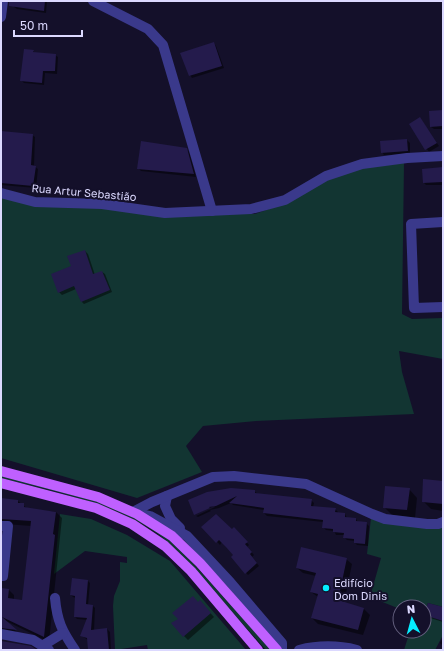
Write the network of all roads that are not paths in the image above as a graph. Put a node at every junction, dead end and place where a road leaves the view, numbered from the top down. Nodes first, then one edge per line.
1 (3, 1) edge
2 (93, 1) edge
3 (1, 17) edge
4 (443, 156) edge
5 (1, 193) edge
6 (212, 211) junction
7 (443, 222) edge
8 (443, 307) edge
9 (1, 471) edge
10 (1, 483) edge
11 (167, 496) junction
12 (133, 512) junction
13 (443, 522) edge
14 (1, 526) edge
15 (187, 536) junction
16 (1, 576) edge
17 (54, 598) dead end
18 (63, 633) junction
19 (1, 634) edge
20 (45, 648) edge
21 (75, 650) edge
22 (258, 650) edge
23 (277, 650) edge
24 (282, 650) edge
25 (299, 650) edge
26 (357, 650) edge

1 - 3 street
2 - 6 street
4 - 6 street, Rua Artur Sebastião
5 - 6 street, Rua Artur Sebastião
7 - 8 street
9 - 12 main road
10 - 22 main road
11 - 12 street
11 - 13 street
11 - 15 street
12 - 15 street
12 - 23 main road
14 - 16 street
15 - 24 street
17 - 18 street
18 - 20 street
18 - 21 street
19 - 20 street
25 - 26 street

